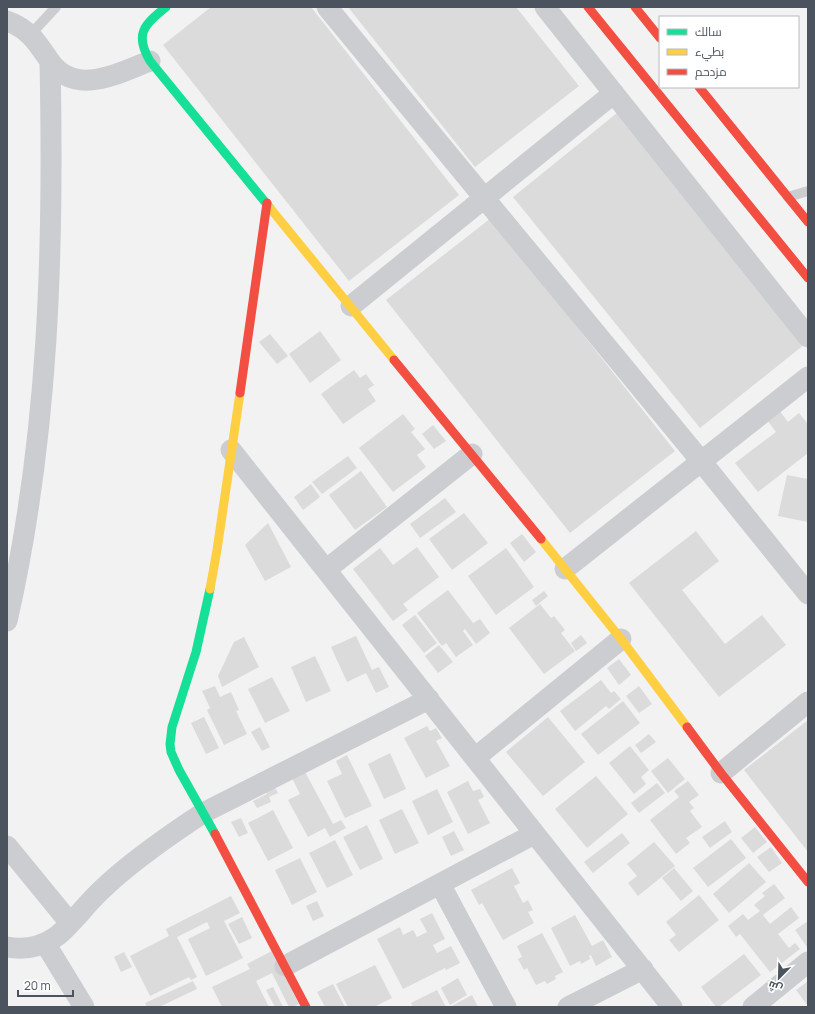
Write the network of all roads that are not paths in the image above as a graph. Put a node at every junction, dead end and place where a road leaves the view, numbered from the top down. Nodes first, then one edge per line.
1 (56, 7) edge
2 (166, 7) edge
3 (327, 7) edge
4 (545, 7) edge
5 (588, 7) edge
6 (634, 7) edge
7 (7, 22) edge
8 (30, 35) junction
9 (659, 37) edge
10 (150, 60) junction
11 (50, 62) junction
12 (700, 88) edge
13 (614, 93) junction
14 (808, 191) edge
15 (788, 197) junction
16 (484, 198) junction
17 (267, 202) junction
18 (808, 222) edge
19 (808, 278) edge
20 (351, 306) junction
21 (808, 337) edge
22 (808, 377) edge
23 (231, 450) junction
24 (472, 454) junction
25 (701, 461) junction
26 (327, 569) junction
27 (565, 569) junction
28 (808, 594) edge
29 (7, 620) edge
30 (621, 639) junction
31 (429, 699) junction
32 (808, 702) edge
33 (475, 758) junction
34 (721, 773) junction
35 (204, 813) junction
36 (534, 834) junction
37 (7, 846) edge
38 (808, 882) edge
39 (440, 884) junction
40 (70, 924) junction
41 (45, 943) junction
42 (7, 947) edge
43 (808, 962) edge
44 (284, 966) junction
45 (643, 968) junction
46 (84, 1007) edge
47 (306, 1007) edge
48 (506, 1007) edge
49 (568, 1007) edge
50 (672, 1007) edge
51 (752, 1007) edge

1 - 8 lane
2 - 10 street
3 - 16 street
4 - 13 street
5 - 19 street
6 - 9 street
7 - 8 street
8 - 11 street
10 - 11 street
10 - 17 street
11 - 29 street
12 - 15 street
13 - 16 street
13 - 21 street
14 - 15 lane
15 - 18 street
16 - 20 street
16 - 25 street
17 - 20 street
17 - 23 street
20 - 24 street
22 - 25 street
23 - 26 street
23 - 35 street
24 - 26 street
24 - 27 street
25 - 27 street
25 - 28 street
26 - 31 street
27 - 30 street
30 - 33 street
30 - 34 street
31 - 33 street
31 - 35 street
32 - 34 street
33 - 36 street
34 - 38 street
35 - 40 street
35 - 44 street
36 - 39 street
36 - 45 street
37 - 40 street
39 - 44 street
39 - 48 street
40 - 41 street
41 - 42 street
41 - 46 street
43 - 51 street
44 - 47 street
45 - 49 street
45 - 50 street

